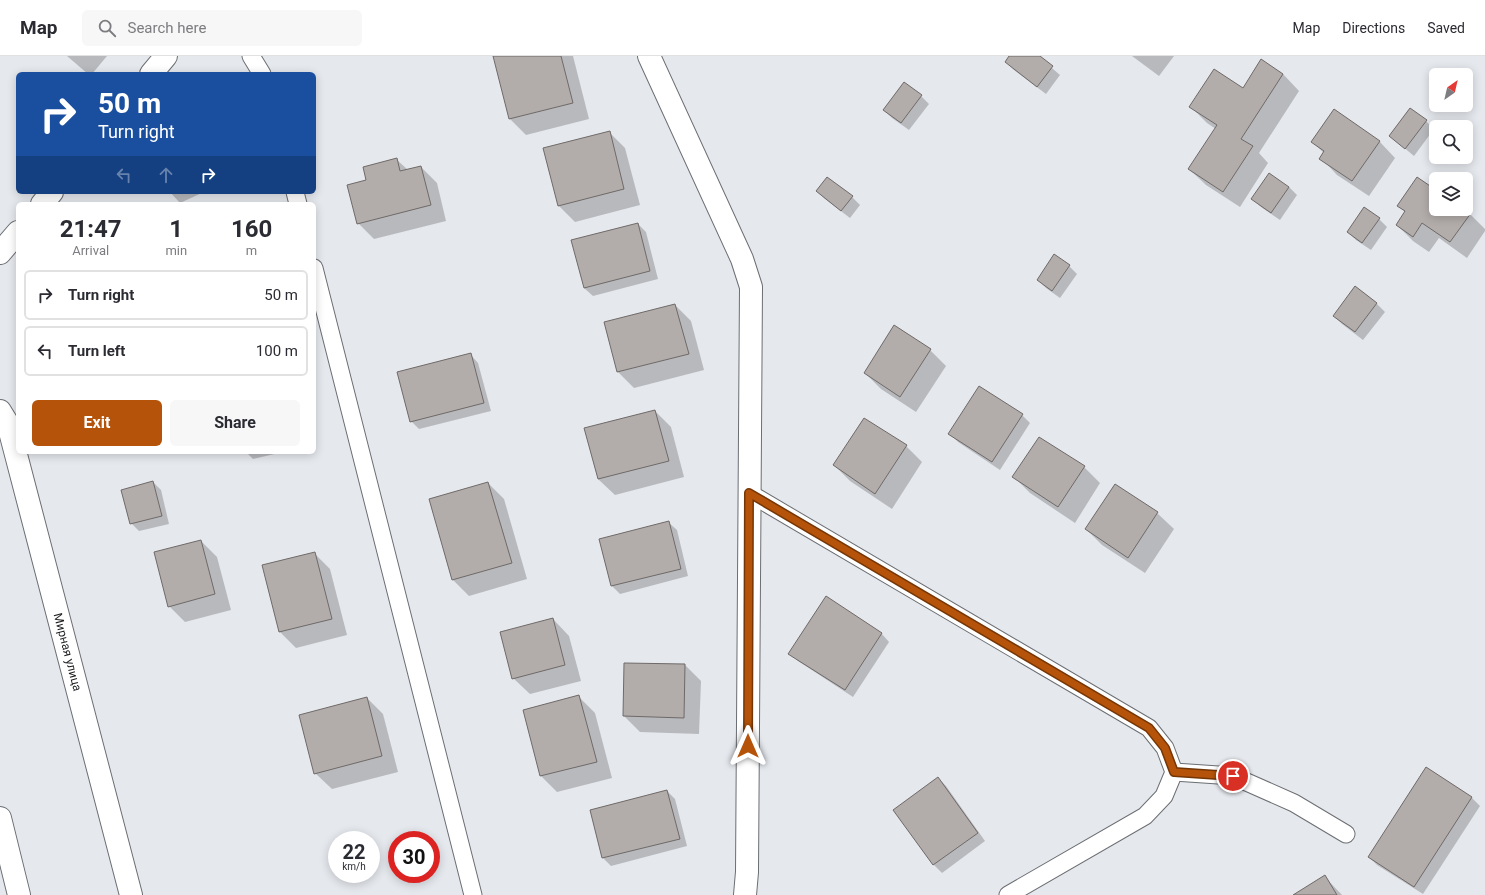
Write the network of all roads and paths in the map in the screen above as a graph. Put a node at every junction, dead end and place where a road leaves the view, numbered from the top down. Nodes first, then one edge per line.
1 (166, 56) edge
2 (251, 56) edge
3 (649, 56) edge
4 (153, 72) edge
5 (261, 72) edge
6 (50, 194) edge
7 (44, 202) edge
8 (16, 234) edge
9 (0, 253) edge
10 (316, 276) edge
11 (0, 411) edge
12 (749, 493) junction
13 (1174, 772) junction
14 (0, 819) edge
15 (1346, 834) dead end
16 (19, 895) edge
17 (132, 895) edge
18 (473, 895) edge
19 (746, 895) edge
20 (1008, 895) edge

1 - 4 street
2 - 5 lane
3 - 12 street
6 - 7 street
8 - 9 street
10 - 18 lane
11 - 17 street, Мирная улица
12 - 13 lane
12 - 19 street
13 - 15 lane
13 - 20 lane
14 - 16 street

